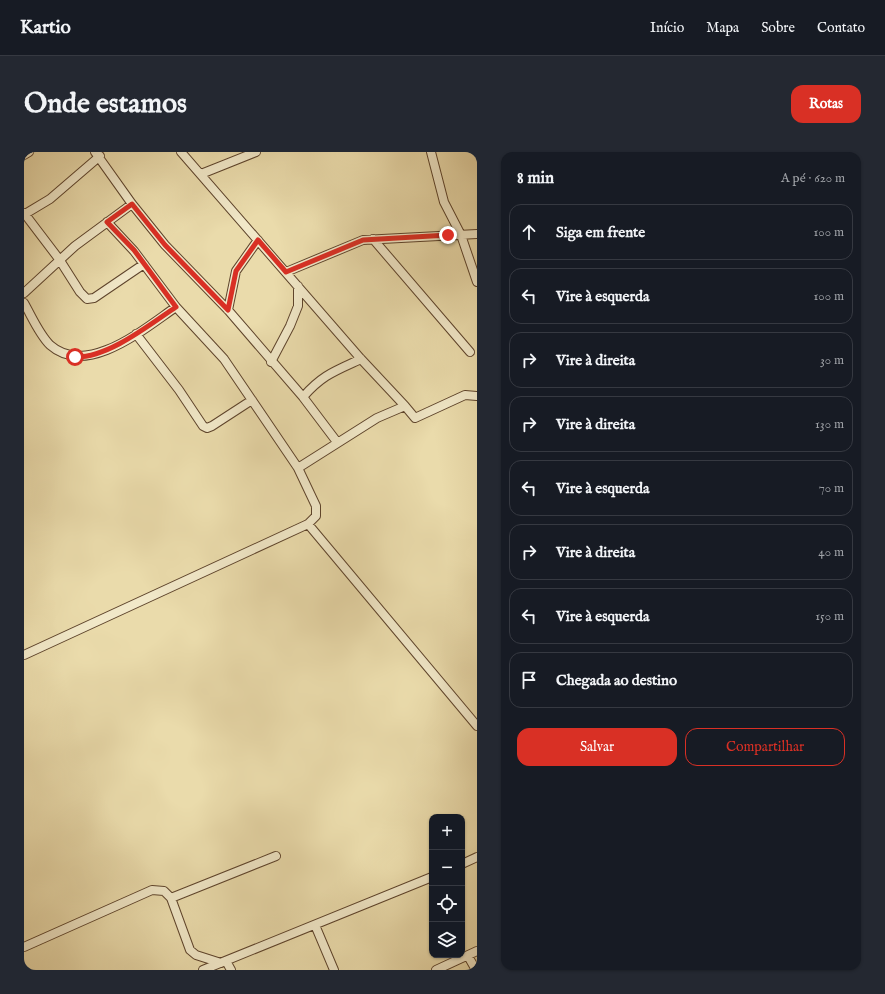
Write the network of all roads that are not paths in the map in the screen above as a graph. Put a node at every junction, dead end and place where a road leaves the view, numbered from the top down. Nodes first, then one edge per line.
1 (29, 152) edge
2 (181, 152) edge
3 (256, 152) edge
4 (431, 152) edge
5 (98, 154) edge
6 (24, 155) edge
7 (201, 174) junction
8 (132, 204) junction
9 (25, 213) edge
10 (107, 222) junction
11 (477, 234) edge
12 (461, 235) junction
13 (373, 239) junction
14 (258, 240) junction
15 (59, 260) junction
16 (144, 264) junction
17 (286, 272) junction
18 (477, 282) edge
19 (298, 286) junction
20 (24, 294) edge
21 (24, 303) edge
22 (176, 307) junction
23 (228, 310) junction
24 (136, 334) junction
25 (470, 352) dead end
26 (361, 359) junction
27 (271, 362) junction
28 (477, 396) edge
29 (303, 397) junction
30 (252, 400) junction
31 (405, 406) junction
32 (337, 442) junction
33 (298, 468) junction
34 (308, 524) junction
35 (24, 655) edge
36 (477, 726) edge
37 (276, 856) dead end
38 (477, 857) edge
39 (465, 863) edge
40 (429, 878) edge
41 (171, 898) junction
42 (315, 925) junction
43 (24, 947) edge
44 (477, 951) edge
45 (468, 956) junction
46 (224, 962) junction
47 (203, 970) edge
48 (231, 970) edge
49 (334, 970) edge
50 (436, 970) edge
51 (476, 970) edge

1 - 6 street
2 - 7 street
3 - 7 street
4 - 12 street
5 - 8 street
5 - 9 street
7 - 14 street
8 - 10 street
8 - 23 street
9 - 15 street
10 - 15 street
10 - 16 street
11 - 12 street
12 - 13 street
12 - 18 street
13 - 17 street
13 - 25 street
14 - 17 street
14 - 23 street
15 - 16 street
15 - 20 street
16 - 22 street
17 - 19 street
19 - 26 street
19 - 27 street
21 - 24 street
22 - 24 street
22 - 30 street
23 - 27 street
24 - 30 street
26 - 29 street
26 - 31 street
27 - 29 street
28 - 31 street
29 - 32 street
30 - 33 street
31 - 32 street
32 - 33 street
33 - 34 street
34 - 35 street
34 - 36 street
37 - 41 street
38 - 39 street
40 - 42 street
41 - 43 street
41 - 46 street
42 - 46 street
42 - 49 street
44 - 45 street
45 - 50 street
45 - 51 street
46 - 47 street
46 - 48 street

